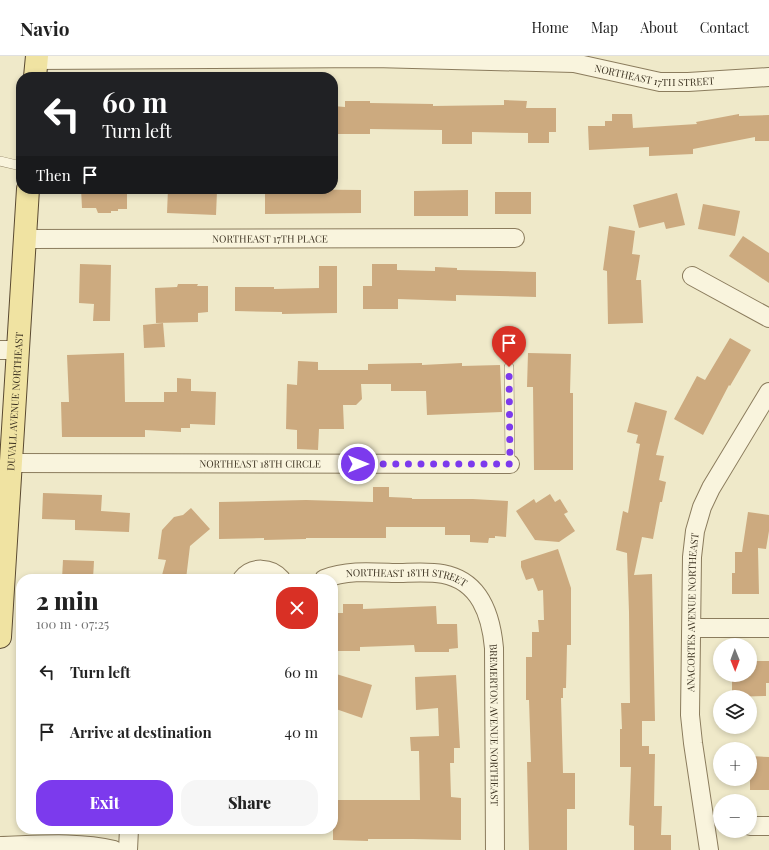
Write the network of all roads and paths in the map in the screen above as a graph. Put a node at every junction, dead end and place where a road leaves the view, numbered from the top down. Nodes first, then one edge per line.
1 (36, 64) edge
2 (769, 77) edge
3 (0, 161) edge
4 (16, 165) edge
5 (28, 194) edge
6 (515, 238) dead end
7 (24, 239) junction
8 (692, 276) dead end
9 (769, 318) edge
10 (9, 350) edge
11 (509, 367) dead end
12 (769, 392) edge
13 (10, 463) junction
14 (510, 464) joint
15 (248, 574) edge
16 (275, 574) edge
17 (338, 576) edge
18 (1, 585) edge
19 (482, 601) joint
20 (692, 628) junction
21 (769, 628) edge
22 (0, 637) edge
23 (713, 826) edge
24 (757, 826) edge
25 (769, 826) edge
26 (129, 834) edge
27 (0, 846) edge
28 (114, 850) edge
29 (128, 850) edge
30 (495, 850) edge
31 (709, 850) edge

1 - 2 street, NORTHEAST 17TH STREET
3 - 4 lane
5 - 7 main road, DUVALL AVENUE NORTHEAST
6 - 7 street, NORTHEAST 17TH PLACE
7 - 10 main road, DUVALL AVENUE NORTHEAST
8 - 9 street
10 - 13 main road, DUVALL AVENUE NORTHEAST
11 - 14 lane
12 - 20 street, ANACORTES AVENUE NORTHEAST
13 - 14 street, NORTHEAST 18TH CIRCLE
13 - 18 main road, DUVALL AVENUE NORTHEAST
15 - 16 street
17 - 19 street, NORTHEAST 18TH STREET
18 - 22 main road, DUVALL AVENUE NORTHEAST
19 - 30 street, BREMERTON AVENUE NORTHEAST
20 - 21 street
20 - 23 street, ANACORTES AVENUE NORTHEAST
23 - 31 street, ANACORTES AVENUE NORTHEAST
24 - 25 street
26 - 29 street
27 - 28 street

